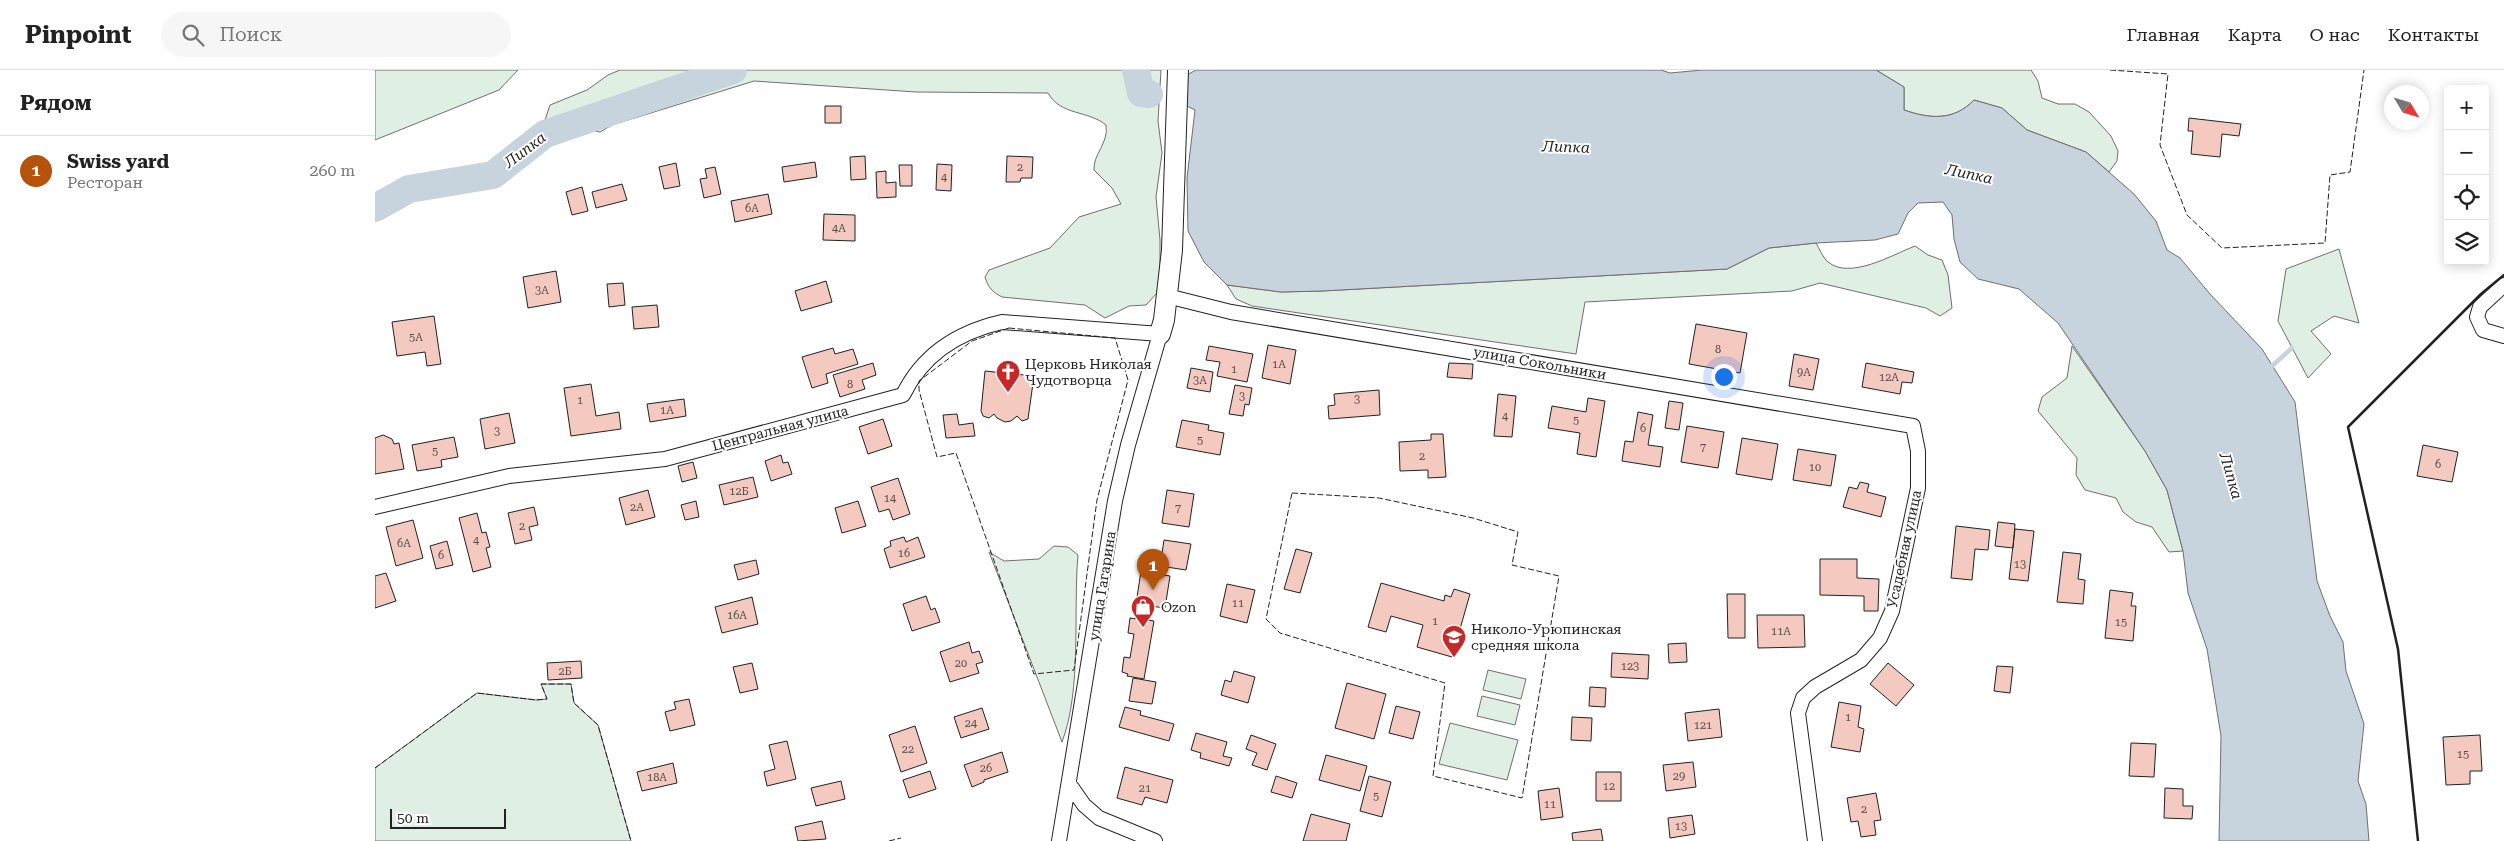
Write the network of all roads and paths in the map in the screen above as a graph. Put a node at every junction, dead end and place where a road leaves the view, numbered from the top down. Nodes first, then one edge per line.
1 (1178, 70) edge
2 (2504, 285) edge
3 (1167, 296) junction
4 (1160, 334) junction
5 (2504, 336) edge
6 (1913, 426) joint
7 (375, 507) edge
8 (1070, 786) junction
9 (1059, 841) edge
10 (1155, 841) edge
11 (1815, 841) edge

1 - 3 street
2 - 5 street
3 - 4 street
3 - 6 street, улица Сокольники
4 - 7 street, Центральная улица
4 - 8 street, улица Гагарина
6 - 11 street, Усадебная улица
8 - 9 street, улица Гагарина
8 - 10 street

